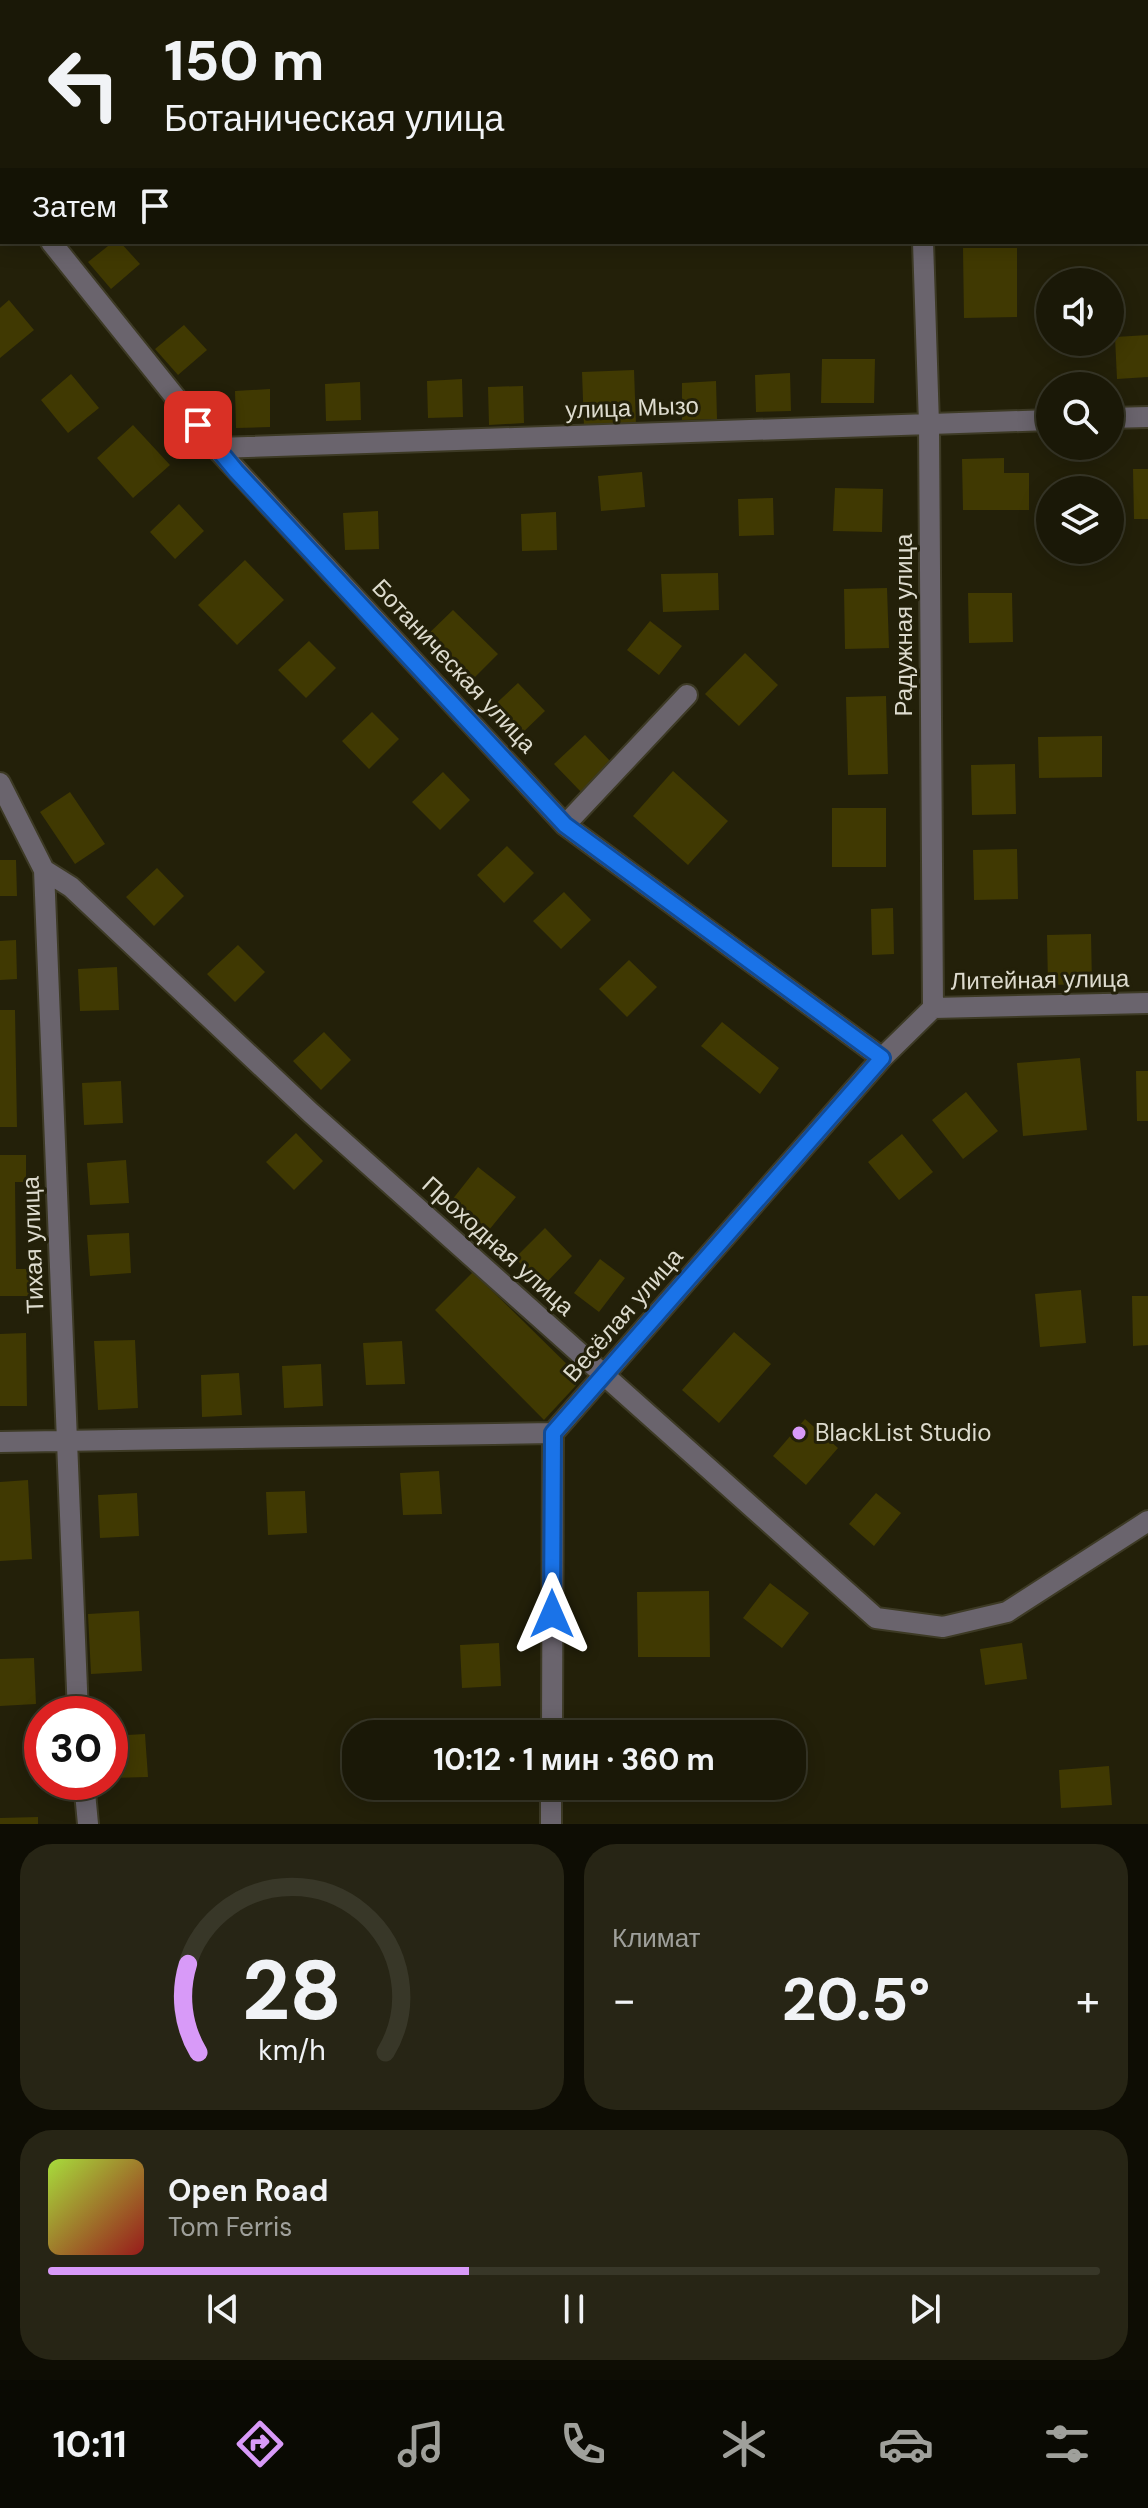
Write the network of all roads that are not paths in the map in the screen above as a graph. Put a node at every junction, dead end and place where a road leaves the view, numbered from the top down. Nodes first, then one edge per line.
1 (53, 244) edge
2 (923, 244) edge
3 (1148, 417) edge
4 (1124, 418) edge
5 (1036, 420) edge
6 (929, 424) junction
7 (216, 448) junction
8 (687, 695) dead end
9 (0, 783) edge
10 (565, 825) junction
11 (44, 870) junction
12 (1148, 1003) edge
13 (933, 1008) junction
14 (882, 1058) junction
15 (605, 1377) junction
16 (553, 1433) junction
17 (68, 1441) junction
18 (0, 1442) edge
19 (1148, 1521) edge
20 (77, 1696) edge
21 (552, 1720) edge
22 (86, 1800) edge
23 (551, 1800) edge
24 (88, 1824) edge
25 (551, 1824) edge

1 - 7 street, Ботаническая улица
2 - 6 street, Радужная улица
3 - 4 street
5 - 6 street, улица Мызо
6 - 7 street, улица Мызо
6 - 13 street, Радужная улица
7 - 10 street, Ботаническая улица
8 - 10 street
9 - 11 street, Тихая улица
10 - 14 street, Ботаническая улица
11 - 15 street, Проходная улица
11 - 17 street, Тихая улица
12 - 13 street, Литейная улица
13 - 14 street, Весёлая улица
14 - 15 street, Весёлая улица
15 - 16 street, Весёлая улица
15 - 19 street, Проходная улица
16 - 17 street
16 - 21 street
17 - 18 street
17 - 20 street, Тихая улица
22 - 24 street
23 - 25 street

